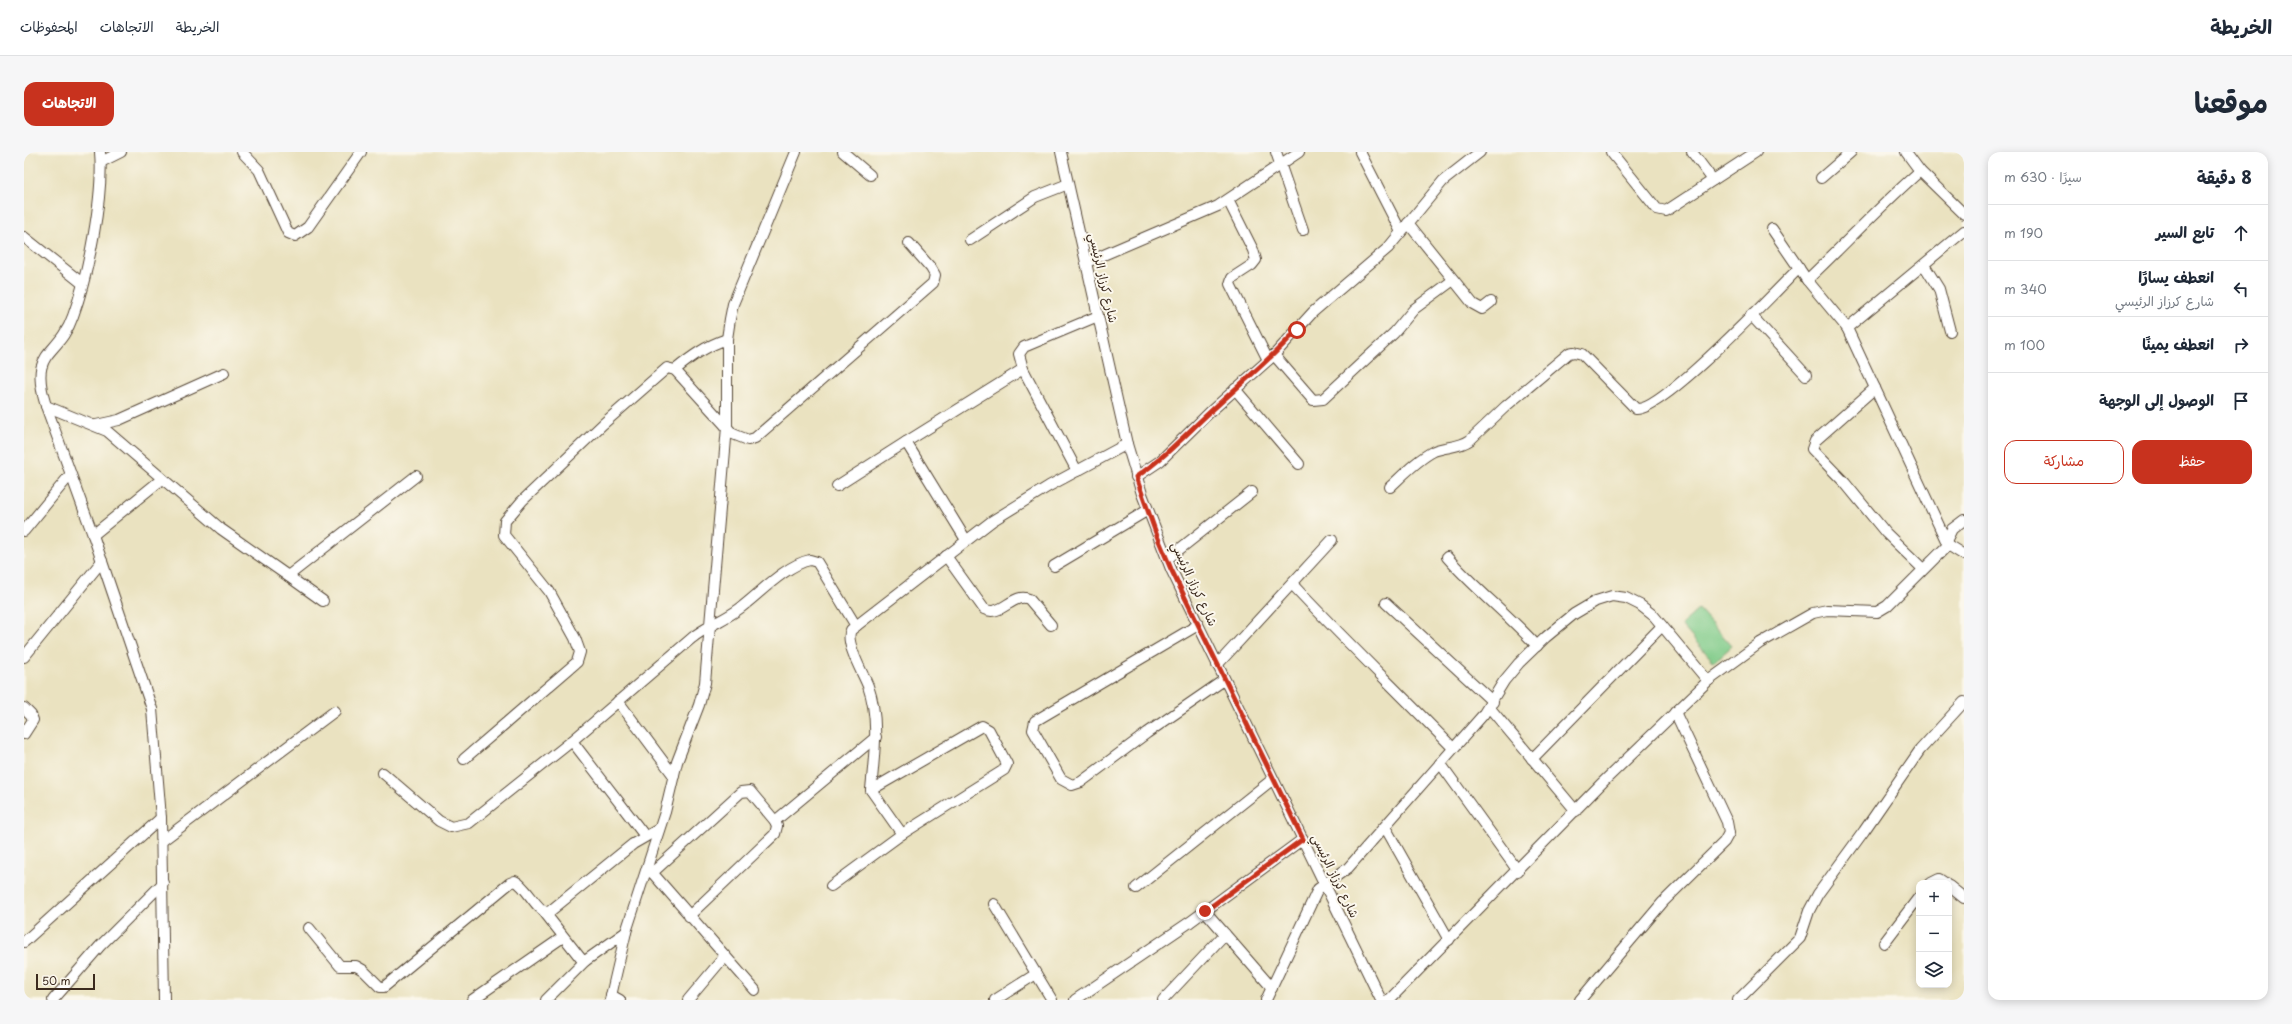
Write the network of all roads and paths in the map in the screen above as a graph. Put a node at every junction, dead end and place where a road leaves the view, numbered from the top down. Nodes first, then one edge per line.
1 (121, 152) edge
2 (242, 152) edge
3 (796, 152) edge
4 (843, 152) edge
5 (1061, 152) edge
6 (1276, 152) edge
7 (1298, 152) edge
8 (1360, 152) edge
9 (1480, 152) edge
10 (1611, 152) edge
11 (1692, 152) edge
12 (1756, 152) edge
13 (1851, 152) edge
14 (1906, 152) edge
15 (357, 154) edge
16 (100, 157) edge
17 (1281, 164) junction
18 (1920, 171) junction
19 (870, 175) dead end
20 (1821, 178) dead end
21 (1714, 180) junction
22 (1068, 184) junction
23 (1228, 200) junction
24 (1964, 214) edge
25 (1408, 223) junction
26 (1772, 229) dead end
27 (1303, 230) dead end
28 (1964, 231) edge
29 (1402, 232) junction
30 (24, 237) edge
31 (970, 240) dead end
32 (909, 242) dead end
33 (1087, 262) junction
34 (1924, 265) junction
35 (1799, 268) junction
36 (1452, 280) junction
37 (1807, 280) junction
38 (82, 283) junction
39 (1491, 302) dead end
40 (1751, 315) junction
41 (1098, 316) junction
42 (1847, 328) junction
43 (1950, 331) dead end
44 (727, 339) junction
45 (1271, 358) junction
46 (1023, 368) junction
47 (675, 370) junction
48 (224, 373) dead end
49 (1806, 375) dead end
50 (1875, 388) junction
51 (1235, 389) junction
52 (46, 406) junction
53 (96, 425) junction
54 (727, 427) junction
55 (906, 442) junction
56 (1127, 444) junction
57 (1299, 464) dead end
58 (1077, 471) junction
59 (70, 474) junction
60 (416, 476) dead end
61 (1136, 477) junction
62 (162, 479) junction
63 (837, 486) dead end
64 (1390, 487) dead end
65 (1252, 492) dead end
66 (1148, 510) junction
67 (1964, 520) edge
68 (24, 532) edge
69 (93, 535) junction
70 (966, 540) junction
71 (1332, 540) dead end
72 (1947, 543) junction
73 (1964, 555) edge
74 (946, 556) junction
75 (1447, 557) dead end
76 (1167, 559) junction
77 (102, 561) junction
78 (1054, 566) dead end
79 (1923, 569) junction
80 (288, 576) junction
81 (1292, 584) junction
82 (323, 601) dead end
83 (1386, 603) dead end
84 (710, 624) junction
85 (1052, 625) dead end
86 (1198, 625) junction
87 (856, 626) junction
88 (1662, 626) junction
89 (1537, 646) junction
90 (24, 657) edge
91 (1217, 665) junction
92 (1224, 680) junction
93 (1708, 681) junction
94 (618, 701) junction
95 (1964, 702) edge
96 (1491, 704) junction
97 (24, 708) edge
98 (335, 711) dead end
99 (1675, 712) junction
100 (24, 734) edge
101 (876, 737) junction
102 (572, 741) junction
103 (1453, 748) junction
104 (1532, 759) junction
105 (464, 760) dead end
106 (1440, 763) junction
107 (383, 773) dead end
108 (674, 776) junction
109 (1273, 779) junction
110 (871, 790) junction
111 (1576, 811) junction
112 (161, 818) junction
113 (775, 821) junction
114 (1385, 827) junction
115 (659, 829) junction
116 (902, 834) junction
117 (645, 836) junction
118 (1303, 839) junction
119 (162, 841) junction
120 (649, 870) junction
121 (1518, 871) junction
122 (163, 882) junction
123 (1324, 884) junction
124 (831, 886) dead end
125 (1136, 888) dead end
126 (1952, 888) edge
127 (1964, 898) edge
128 (1916, 901) edge
129 (994, 904) dead end
130 (1205, 911) junction
131 (546, 913) junction
132 (689, 916) junction
133 (309, 928) dead end
134 (626, 932) junction
135 (1225, 934) junction
136 (564, 937) junction
137 (1449, 940) junction
138 (24, 942) edge
139 (1884, 943) dead end
140 (725, 956) junction
141 (585, 961) junction
142 (1036, 974) junction
143 (1272, 988) junction
144 (755, 990) dead end
145 (614, 998) edge
146 (53, 1000) edge
147 (164, 1000) edge
148 (472, 1000) edge
149 (546, 1000) edge
150 (688, 1000) edge
151 (995, 1000) edge
152 (1052, 1000) edge
153 (1075, 1000) edge
154 (1163, 1000) edge
155 (1266, 1000) edge
156 (1381, 1000) edge
157 (1389, 1000) edge
158 (1580, 1000) edge
159 (1738, 1000) edge

1 - 16 street
2 - 15 street
3 - 44 street
4 - 19 street
5 - 22 street, شارع كرزاز الرئيسي
6 - 17 street
7 - 17 street
8 - 29 street
9 - 25 street
10 - 21 street
11 - 21 street
12 - 21 street
13 - 20 street
14 - 18 street
16 - 38 street
17 - 23 street
17 - 27 street
18 - 24 street
18 - 37 street
22 - 31 street
22 - 33 street, شارع كرزاز الرئيسي
23 - 33 street
23 - 45 street
25 - 29 street
25 - 36 street
26 - 35 street
28 - 34 street
29 - 45 street
30 - 38 street
32 - 54 street
33 - 41 street, شارع كرزاز الرئيسي
34 - 42 street
34 - 43 street
35 - 37 street
35 - 40 street
36 - 39 street
36 - 45 street
37 - 42 street
38 - 52 street
40 - 49 street
40 - 64 street
41 - 46 street
41 - 56 street, شارع كرزاز الرئيسي
42 - 50 street
44 - 47 street
44 - 54 street
45 - 51 street
46 - 55 street
46 - 58 street
47 - 54 street
47 - 105 street
48 - 53 street
50 - 72 street
50 - 79 street
51 - 57 street
51 - 61 street
52 - 53 street
52 - 59 street
53 - 62 street
54 - 84 street
55 - 63 street
55 - 70 street
56 - 58 street
56 - 61 street, شارع كرزاز الرئيسي
58 - 70 street
59 - 68 street
59 - 69 street
60 - 80 street
61 - 66 street, شارع كرزاز الرئيسي
62 - 69 street
62 - 80 street
65 - 76 street
66 - 76 street, شارع كرزاز الرئيسي
66 - 78 street
67 - 72 street
69 - 77 street
70 - 74 street
71 - 81 street
72 - 73 street
72 - 79 street
74 - 85 street
74 - 87 street
75 - 89 street
76 - 86 street, شارع كرزاز الرئيسي
77 - 90 street
77 - 112 street
79 - 93 street
80 - 82 street
81 - 91 street
81 - 103 street
83 - 96 street
84 - 87 street
84 - 94 street
84 - 108 street
86 - 91 street, شارع كرزاز الرئيسي
86 - 92 street
87 - 101 street
88 - 89 street
88 - 93 street
88 - 104 street
89 - 96 street
91 - 92 street, شارع كرزاز الرئيسي
92 - 109 street, شارع كرزاز الرئيسي
93 - 99 street
94 - 102 street
94 - 108 street
95 - 159 street
96 - 103 street
96 - 104 street
97 - 100 street
98 - 119 street
99 - 111 street
99 - 158 street
101 - 110 street
101 - 113 street
102 - 107 street
102 - 117 street
103 - 106 street
104 - 111 street
106 - 114 street
106 - 121 street
108 - 115 street
109 - 118 street, شارع كرزاز الرئيسي
109 - 125 street
110 - 116 street
110 - 116 street
111 - 121 street
112 - 119 street
112 - 138 street
113 - 120 street
113 - 132 street
114 - 123 street
114 - 137 street
115 - 117 street
115 - 120 street
116 - 124 street
117 - 131 street
118 - 123 street, شارع كرزاز الرئيسي
118 - 130 street
119 - 122 street
120 - 132 street
120 - 134 street
121 - 137 street
122 - 146 street
122 - 147 street
123 - 143 street
123 - 156 street, شارع كرزاز الرئيسي
126 - 127 street
128 - 139 street
129 - 142 street
130 - 135 street
130 - 153 street
131 - 133 street
131 - 136 street
132 - 140 street
134 - 141 street
134 - 145 street
135 - 143 street
135 - 154 street
136 - 141 street
136 - 148 street
137 - 157 street
140 - 144 street
140 - 150 street
141 - 149 street
142 - 151 street
142 - 152 street
143 - 155 street

